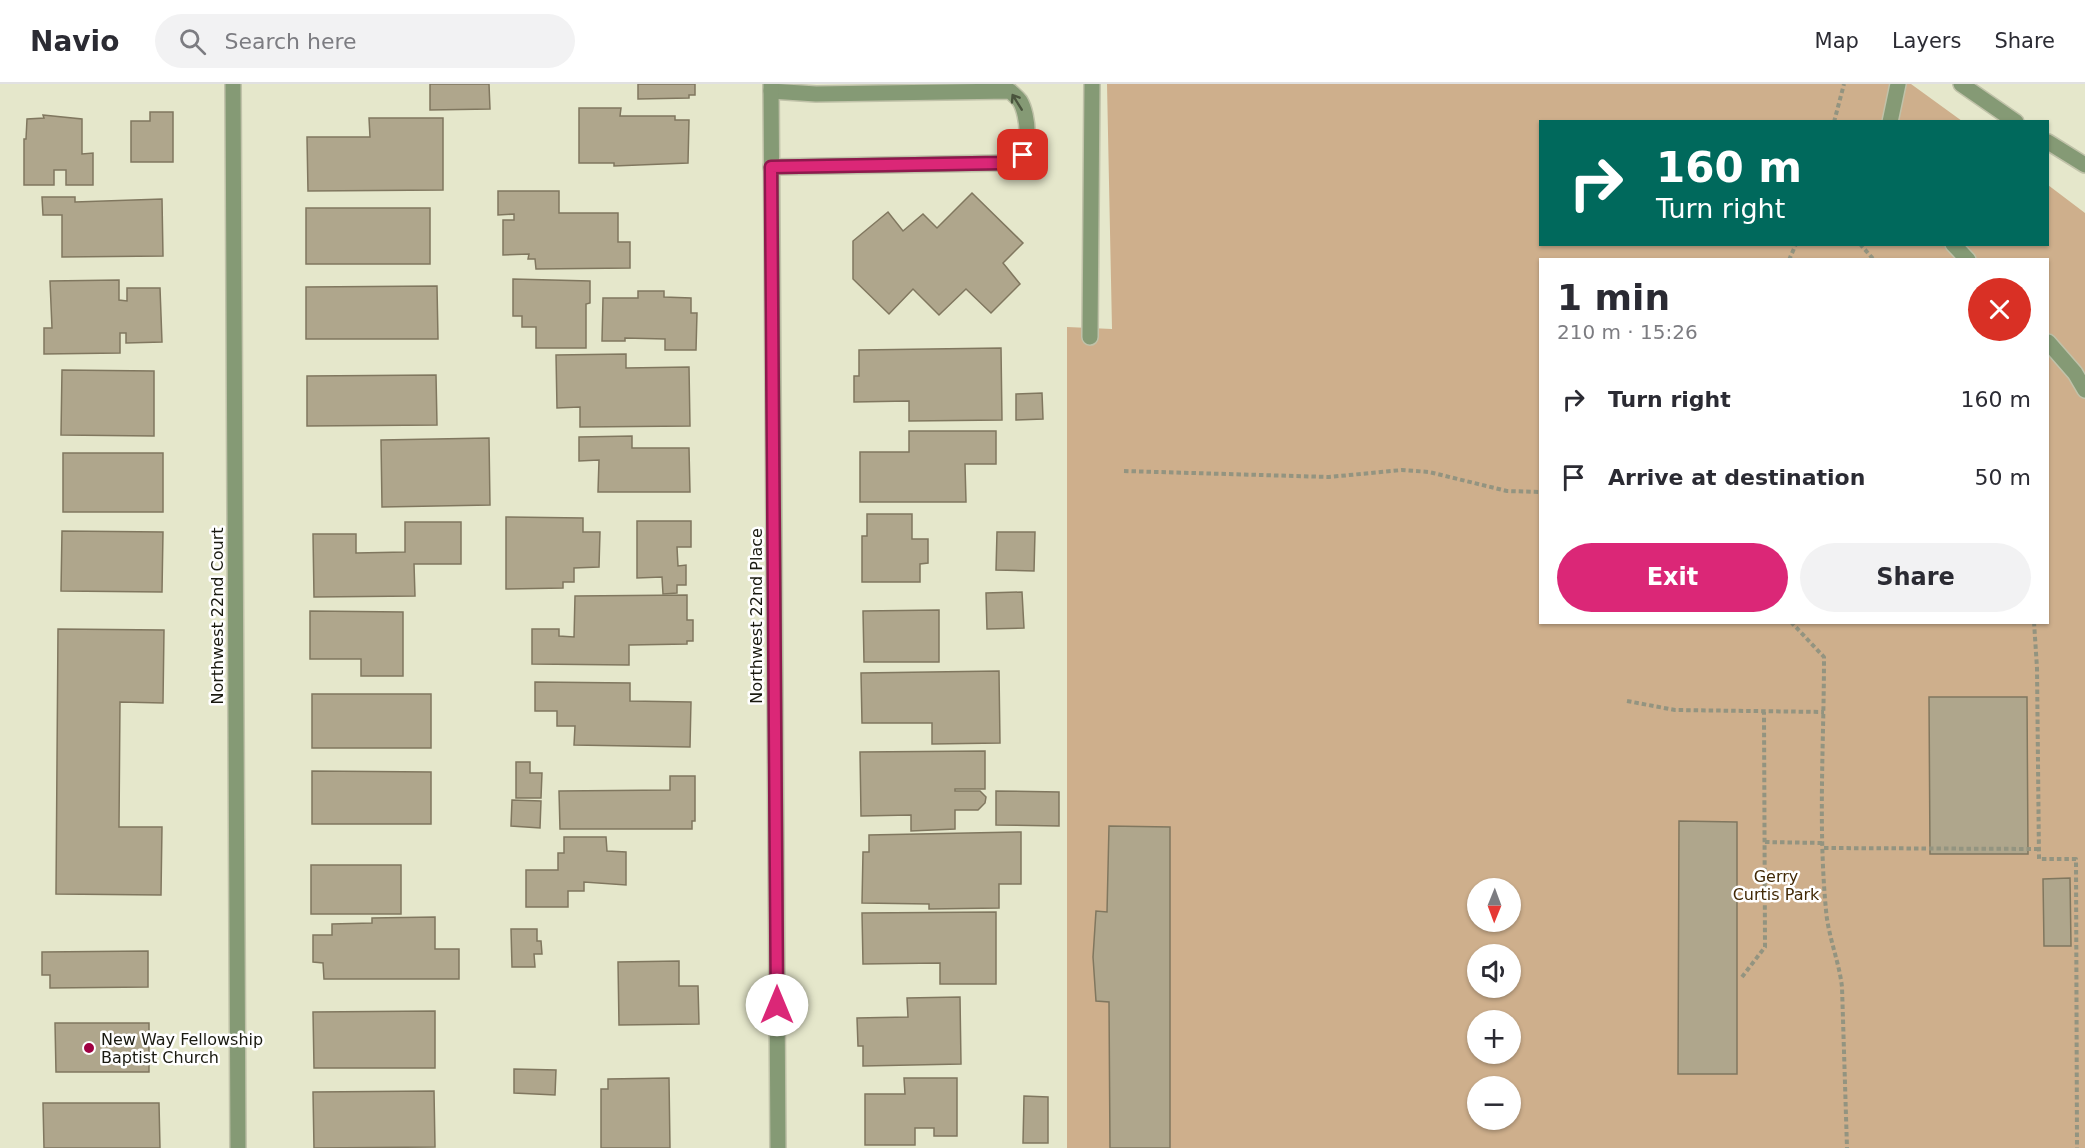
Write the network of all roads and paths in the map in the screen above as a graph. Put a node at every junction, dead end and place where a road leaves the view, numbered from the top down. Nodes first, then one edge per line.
1 (233, 84) edge
2 (1092, 84) edge
3 (1844, 84) edge
4 (1898, 84) edge
5 (1961, 84) edge
6 (771, 88) edge
7 (1835, 120) edge
8 (1890, 120) edge
9 (2013, 120) edge
10 (2049, 143) edge
11 (2085, 165) edge
12 (771, 167) junction
13 (1862, 246) edge
14 (1955, 246) edge
15 (1872, 258) edge
16 (1966, 258) edge
17 (1090, 337) dead end
18 (2049, 343) edge
19 (2085, 390) edge
20 (1124, 471) dead end
21 (1539, 492) edge
22 (1793, 624) edge
23 (2034, 624) edge
24 (1627, 700) dead end
25 (1764, 712) junction
26 (1824, 712) junction
27 (1765, 842) junction
28 (1824, 845) junction
29 (2039, 849) junction
30 (1742, 977) dead end
31 (238, 1148) edge
32 (778, 1148) edge
33 (1846, 1148) edge
34 (2077, 1148) edge

1 - 31 street, Northwest 22nd Court
2 - 17 street
3 - 7 path
4 - 8 street
5 - 9 street
6 - 12 street, Northwest 22nd Place
12 -> 6 street
10 - 11 street
12 - 32 street, Northwest 22nd Place
13 - 15 path
14 - 16 street
18 - 19 street
20 - 21 path
22 - 26 path
23 - 29 path
24 - 25 path
25 - 26 path
25 - 27 path
26 - 28 path
27 - 28 path
27 - 30 path
28 - 29 path
28 - 33 path
29 - 34 path

